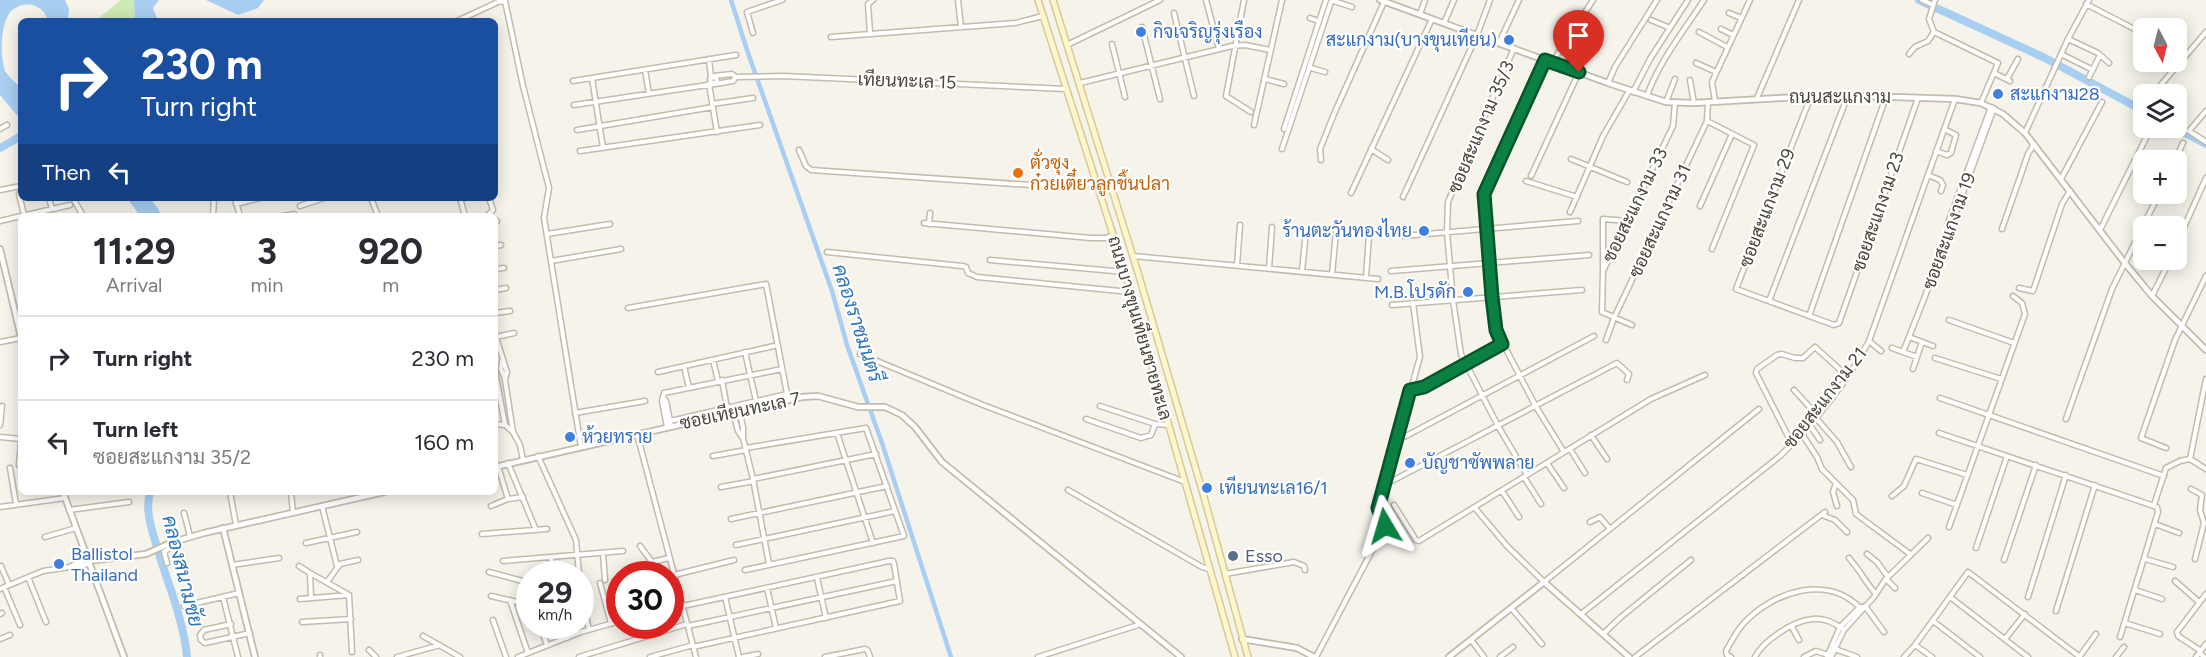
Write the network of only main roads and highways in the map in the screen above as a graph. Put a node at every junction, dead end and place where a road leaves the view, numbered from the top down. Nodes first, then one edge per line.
1 (1038, 0) edge
2 (1053, 0) edge
3 (1123, 225) junction
4 (1112, 232) junction
5 (1129, 242) junction
6 (1117, 246) junction
7 (1235, 657) edge
8 (1248, 657) edge

1 - 4 main road, ถนนบางขุนเทียนชายทะเล
2 - 3 main road, ถนนบางขุนเทียนชายทะเล
3 - 4 main road
3 - 5 main road, ถนนบางขุนเทียนชายทะเล
4 - 6 main road, ถนนบางขุนเทียนชายทะเล
5 - 6 main road
5 - 8 main road, ถนนบางขุนเทียนชายทะเล
6 - 7 main road, ถนนบางขุนเทียนชายทะเล

